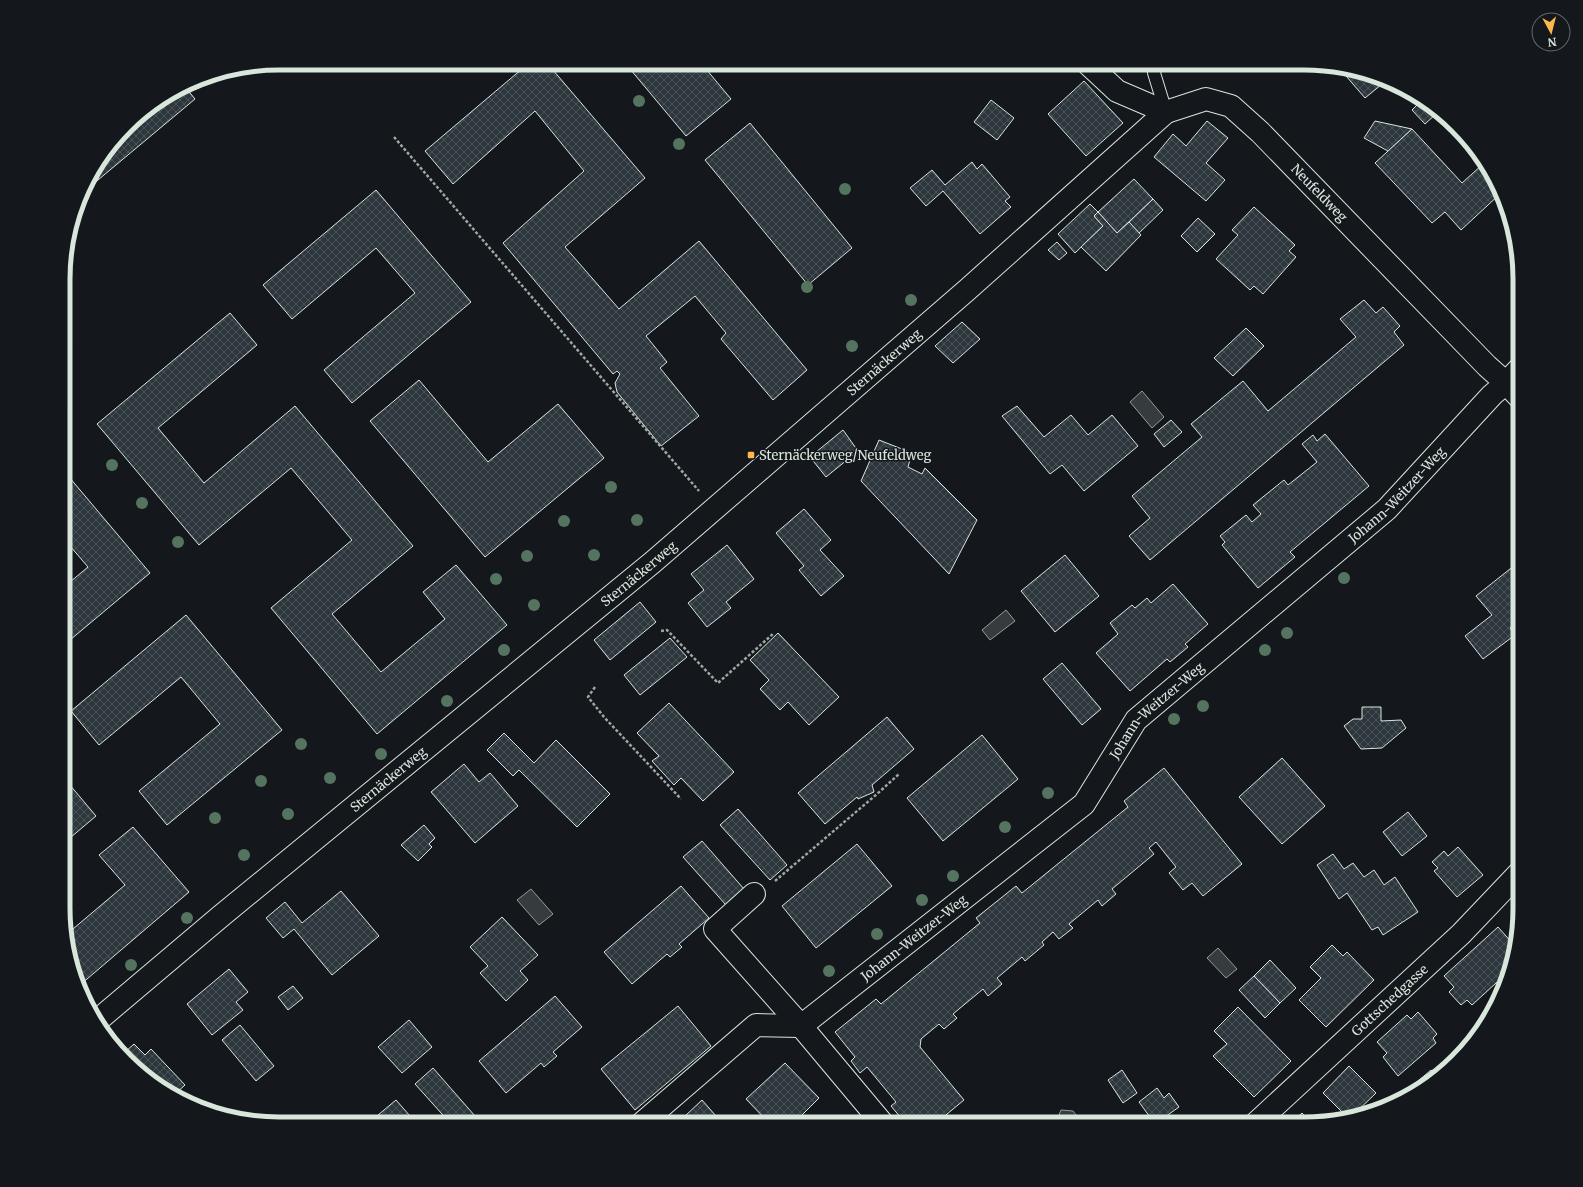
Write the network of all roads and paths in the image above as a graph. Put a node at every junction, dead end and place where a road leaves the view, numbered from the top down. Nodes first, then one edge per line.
1 (1094, 70) edge
2 (1155, 70) edge
3 (1166, 112) junction
4 (394, 137) dead end
5 (1513, 382) edge
6 (1513, 384) edge
7 (715, 509) junction
8 (661, 632) dead end
9 (774, 633) dead end
10 (595, 687) dead end
11 (899, 774) dead end
12 (682, 799) dead end
13 (1513, 879) edge
14 (754, 894) joint
15 (101, 1017) edge
16 (801, 1026) junction
17 (649, 1117) edge
18 (877, 1117) edge
19 (1264, 1117) edge

1 - 3 street
2 - 3 lane
3 - 5 street, Neufeldweg
3 - 7 street, Sternäckerweg
4 - 7 path
6 - 16 street, Johann-Weitzer-Weg
7 - 15 street, Sternäckerweg
8 - 9 path
10 - 12 path
11 - 14 path
13 - 19 street, Gottschedgasse
14 - 16 street
16 - 17 street
16 - 18 street

